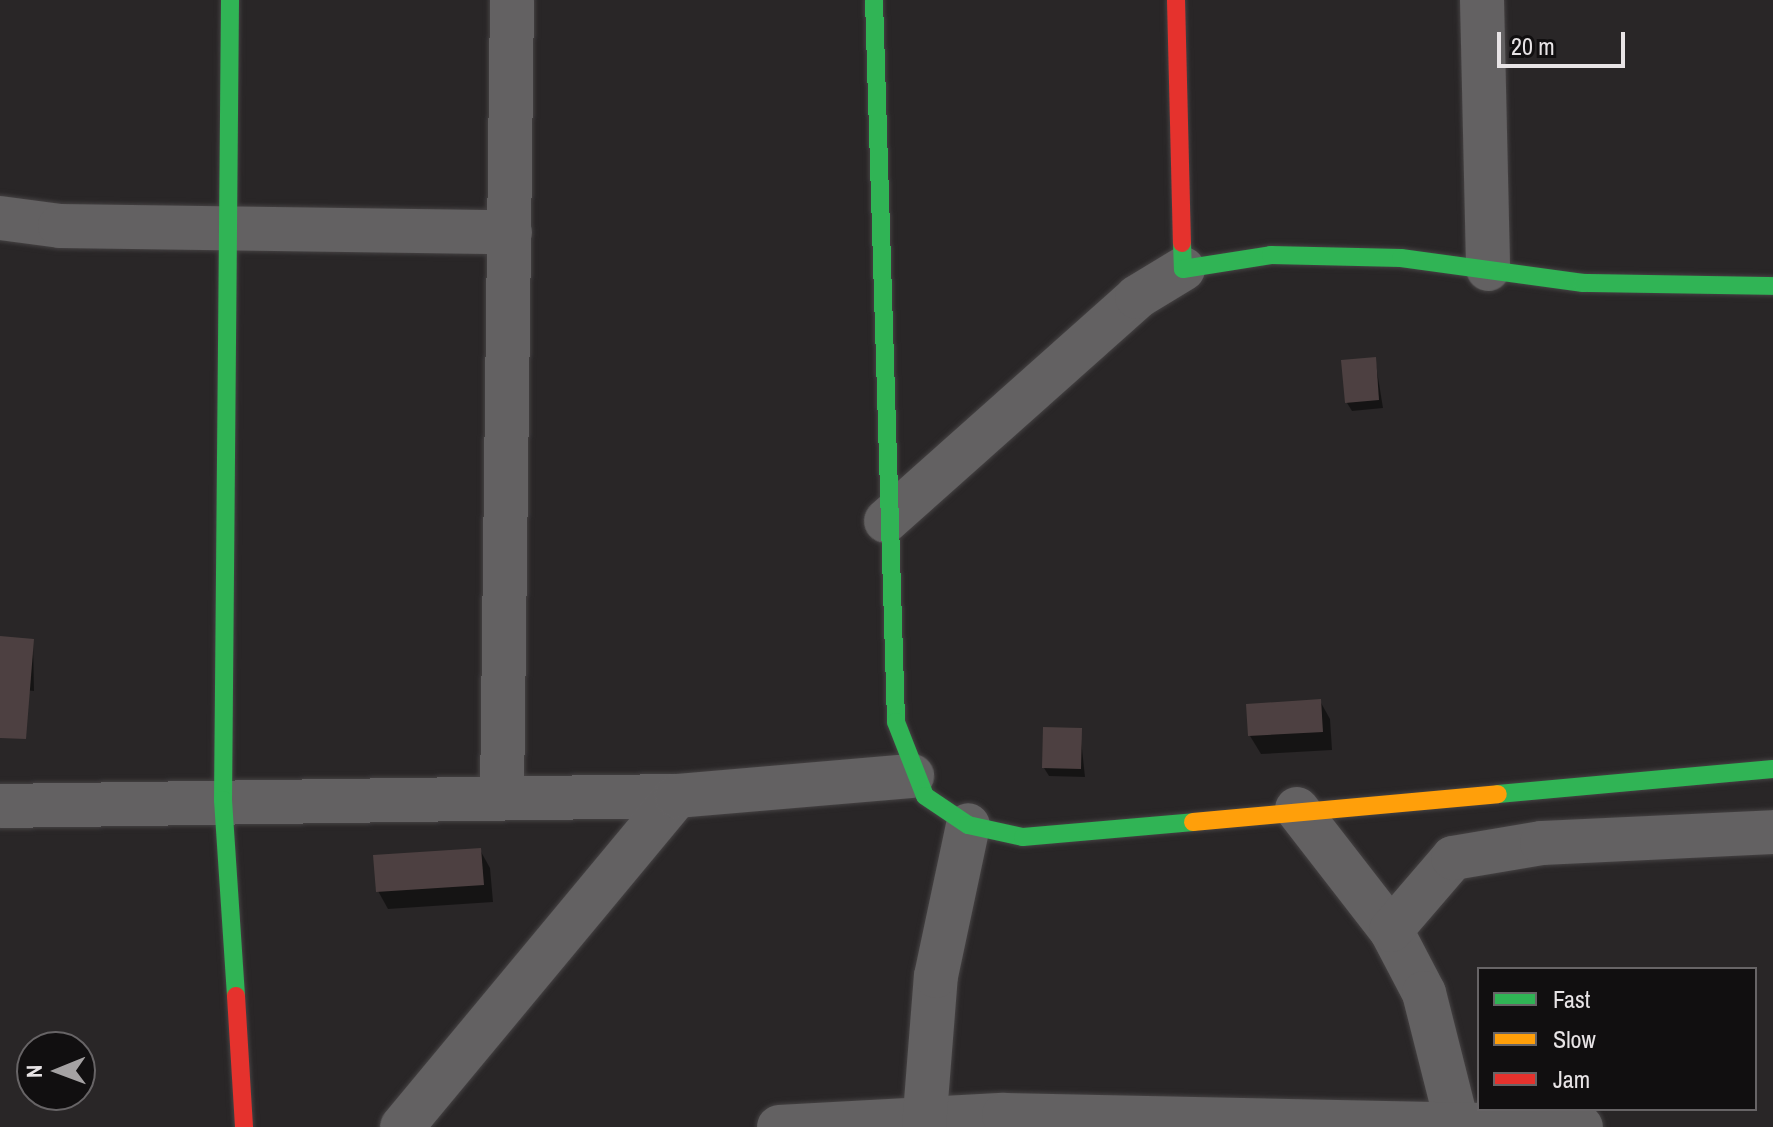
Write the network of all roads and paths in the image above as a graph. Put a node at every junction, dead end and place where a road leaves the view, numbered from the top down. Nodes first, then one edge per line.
1 (230, 0) edge
2 (512, 0) edge
3 (874, 0) edge
4 (1176, 0) edge
5 (1482, 0) edge
6 (0, 218) edge
7 (229, 229) junction
8 (510, 232) junction
9 (1183, 269) junction
10 (1488, 269) junction
11 (1773, 286) edge
12 (886, 521) junction
13 (1773, 769) edge
14 (912, 776) junction
15 (502, 796) junction
16 (677, 796) junction
17 (223, 800) junction
18 (0, 806) edge
19 (1297, 809) junction
20 (968, 825) junction
21 (1773, 832) edge
22 (1391, 930) junction
23 (924, 1122) edge
24 (1248, 1123) edge
25 (1457, 1123) junction
26 (244, 1127) edge
27 (402, 1127) edge
28 (779, 1127) edge
29 (1581, 1127) edge

1 - 7 street
2 - 8 street
3 - 12 street
4 - 9 street
5 - 10 street
6 - 7 street
7 - 8 street
7 - 17 street
8 - 15 street
9 - 10 street
9 - 12 street
10 - 11 street
12 - 14 street
13 - 19 street
14 - 16 street
14 - 20 street
15 - 16 street
15 - 17 street
16 - 27 street
17 - 18 street
17 - 26 street
19 - 20 street
19 - 22 street
20 - 23 street
21 - 22 street
22 - 25 street
23 - 24 street
23 - 28 street
24 - 25 street
25 - 29 street

